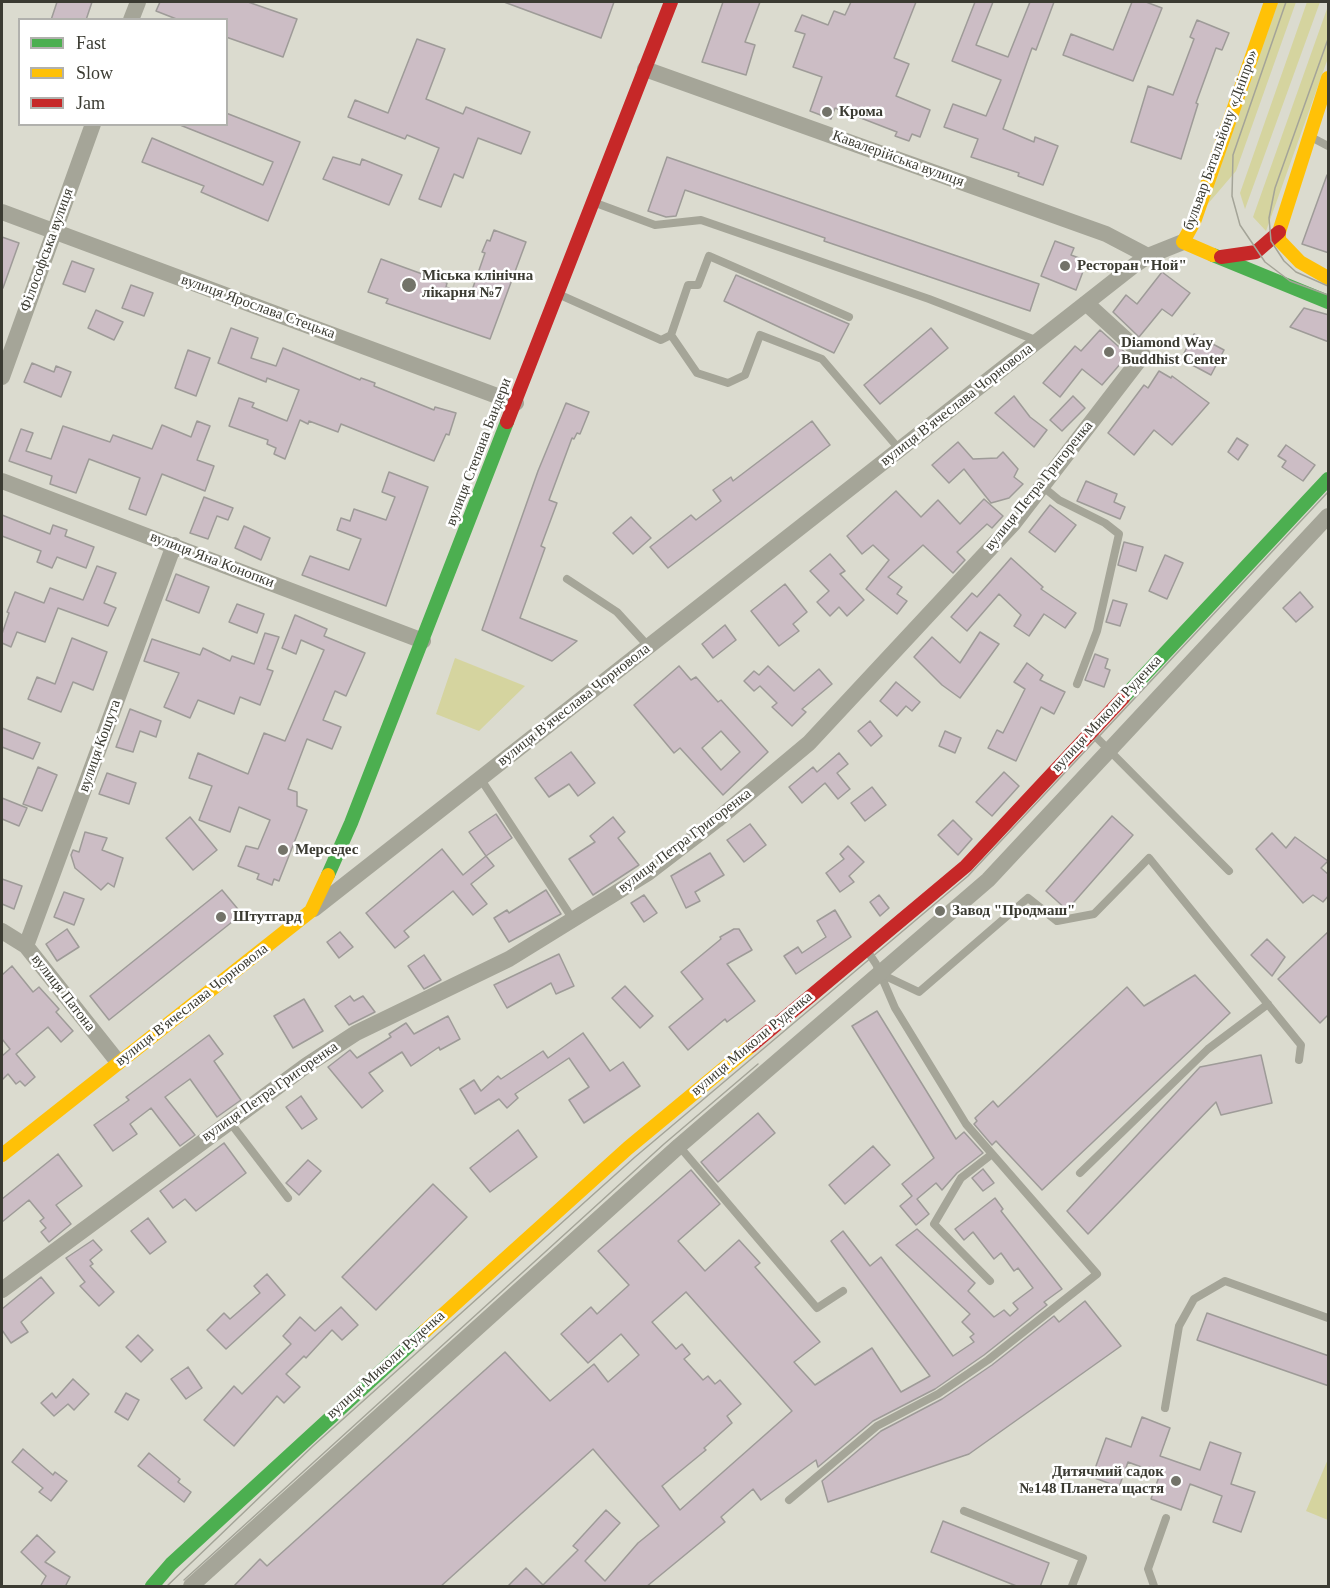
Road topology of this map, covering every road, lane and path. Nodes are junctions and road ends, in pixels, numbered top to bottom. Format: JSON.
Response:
{"nodes":[{"id":1,"x":138,"y":2,"type":"edge"},
{"id":2,"x":671,"y":2,"type":"edge"},
{"id":3,"x":1271,"y":2,"type":"edge"},
{"id":4,"x":132,"y":18,"type":"edge"},
{"id":5,"x":645,"y":69,"type":"junction"},
{"id":6,"x":1329,"y":78,"type":"edge"},
{"id":7,"x":92,"y":126,"type":"edge"},
{"id":8,"x":1308,"y":136,"type":"junction"},
{"id":9,"x":1329,"y":146,"type":"edge"},
{"id":10,"x":593,"y":202,"type":"junction"},
{"id":11,"x":2,"y":212,"type":"edge"},
{"id":12,"x":54,"y":231,"type":"junction"},
{"id":13,"x":1279,"y":236,"type":"junction"},
{"id":14,"x":1183,"y":242,"type":"junction"},
{"id":15,"x":1148,"y":256,"type":"junction"},
{"id":16,"x":1217,"y":257,"type":"junction"},
{"id":17,"x":1329,"y":278,"type":"edge"},
{"id":18,"x":557,"y":294,"type":"junction"},
{"id":19,"x":1329,"y":302,"type":"edge"},
{"id":20,"x":1086,"y":303,"type":"junction"},
{"id":21,"x":849,"y":317,"type":"dead end"},
{"id":22,"x":671,"y":335,"type":"junction"},
{"id":23,"x":1038,"y":341,"type":"junction"},
{"id":24,"x":2,"y":376,"type":"edge"},
{"id":25,"x":516,"y":403,"type":"junction"},
{"id":26,"x":900,"y":450,"type":"junction"},
{"id":27,"x":1329,"y":479,"type":"edge"},
{"id":28,"x":2,"y":481,"type":"edge"},
{"id":29,"x":1042,"y":486,"type":"junction"},
{"id":30,"x":1329,"y":516,"type":"edge"},
{"id":31,"x":174,"y":545,"type":"junction"},
{"id":32,"x":567,"y":579,"type":"dead end"},
{"id":33,"x":423,"y":641,"type":"junction"},
{"id":34,"x":649,"y":647,"type":"junction"},
{"id":35,"x":1077,"y":684,"type":"dead end"},
{"id":36,"x":1091,"y":731,"type":"junction"},
{"id":37,"x":1109,"y":750,"type":"junction"},
{"id":38,"x":480,"y":778,"type":"junction"},
{"id":39,"x":1229,"y":871,"type":"dead end"},
{"id":40,"x":310,"y":911,"type":"junction"},
{"id":41,"x":574,"y":921,"type":"junction"},
{"id":42,"x":2,"y":931,"type":"edge"},
{"id":43,"x":26,"y":946,"type":"junction"},
{"id":44,"x":866,"y":949,"type":"junction"},
{"id":45,"x":881,"y":974,"type":"junction"},
{"id":46,"x":1268,"y":1004,"type":"junction"},
{"id":47,"x":1299,"y":1060,"type":"dead end"},
{"id":48,"x":118,"y":1062,"type":"junction"},
{"id":49,"x":229,"y":1121,"type":"junction"},
{"id":50,"x":679,"y":1146,"type":"junction"},
{"id":51,"x":992,"y":1154,"type":"junction"},
{"id":52,"x":2,"y":1155,"type":"edge"},
{"id":53,"x":1080,"y":1173,"type":"dead end"},
{"id":54,"x":288,"y":1198,"type":"dead end"},
{"id":55,"x":990,"y":1281,"type":"dead end"},
{"id":56,"x":2,"y":1290,"type":"edge"},
{"id":57,"x":843,"y":1291,"type":"dead end"},
{"id":58,"x":1329,"y":1318,"type":"edge"},
{"id":59,"x":1165,"y":1408,"type":"dead end"},
{"id":60,"x":789,"y":1500,"type":"dead end"},
{"id":61,"x":964,"y":1511,"type":"dead end"},
{"id":62,"x":1166,"y":1518,"type":"dead end"},
{"id":63,"x":152,"y":1587,"type":"edge"},
{"id":64,"x":192,"y":1587,"type":"edge"},
{"id":65,"x":1072,"y":1587,"type":"edge"},
{"id":66,"x":1154,"y":1587,"type":"edge"}],
"edges":[{"from":1,"to":4,"type":"street"},
{"from":2,"to":5,"type":"street","name":"вулиця Степана Бандери"},
{"from":3,"to":14,"type":"street","name":"бульвар Батальйону «Дніпро»"},
{"from":5,"to":10,"type":"street","name":"вулиця Степана Бандери"},
{"from":5,"to":15,"type":"street","name":"Кавалерійська вулиця"},
{"from":6,"to":8,"type":"street"},
{"from":7,"to":12,"type":"street","name":"Філософська вулиця"},
{"from":8,"to":9,"type":"lane"},
{"from":8,"to":13,"type":"street"},
{"from":10,"to":18,"type":"street","name":"вулиця Степана Бандери"},
{"from":10,"to":23,"type":"lane"},
{"from":11,"to":12,"type":"street","name":"вулиця Ярослава Стецька"},
{"from":12,"to":24,"type":"street","name":"Філософська вулиця"},
{"from":12,"to":25,"type":"street","name":"вулиця Ярослава Стецька"},
{"from":13,"to":16,"type":"street"},
{"from":13,"to":17,"type":"street"},
{"from":14,"to":15,"type":"street","name":"бульвар Батальйону «Дніпро»"},
{"from":14,"to":16,"type":"street"},
{"from":15,"to":20,"type":"street","name":"вулиця В'ячеслава Чорновола"},
{"from":16,"to":19,"type":"street"},
{"from":18,"to":22,"type":"lane"},
{"from":18,"to":25,"type":"street","name":"вулиця Степана Бандери"},
{"from":20,"to":23,"type":"street","name":"вулиця В'ячеслава Чорновола"},
{"from":20,"to":29,"type":"street","name":"вулиця Петра Григоренка"},
{"from":21,"to":22,"type":"lane"},
{"from":22,"to":26,"type":"lane"},
{"from":23,"to":26,"type":"street","name":"вулиця В'ячеслава Чорновола"},
{"from":25,"to":33,"type":"street","name":"вулиця Степана Бандери"},
{"from":26,"to":34,"type":"street","name":"вулиця В'ячеслава Чорновола"},
{"from":27,"to":36,"type":"street","name":"вулиця Миколи Руденка"},
{"from":28,"to":31,"type":"street","name":"вулиця Яна Конопки"},
{"from":29,"to":35,"type":"lane"},
{"from":29,"to":41,"type":"street","name":"вулиця Петра Григоренка"},
{"from":30,"to":37,"type":"street","name":"вулиця Миколи Руденка"},
{"from":31,"to":33,"type":"street","name":"вулиця Яна Конопки"},
{"from":31,"to":43,"type":"street","name":"вулиця Кошута"},
{"from":32,"to":34,"type":"lane"},
{"from":33,"to":40,"type":"street","name":"вулиця Степана Бандери"},
{"from":34,"to":38,"type":"street","name":"вулиця В'ячеслава Чорновола"},
{"from":36,"to":37,"type":"lane"},
{"from":36,"to":44,"type":"street","name":"вулиця Миколи Руденка"},
{"from":37,"to":39,"type":"lane"},
{"from":37,"to":45,"type":"street","name":"вулиця Миколи Руденка"},
{"from":38,"to":40,"type":"street","name":"вулиця В'ячеслава Чорновола"},
{"from":38,"to":41,"type":"lane"},
{"from":40,"to":48,"type":"street","name":"вулиця В'ячеслава Чорновола"},
{"from":41,"to":49,"type":"street","name":"вулиця Петра Григоренка"},
{"from":42,"to":43,"type":"street","name":"вулиця Патона"},
{"from":43,"to":48,"type":"street","name":"вулиця Патона"},
{"from":44,"to":45,"type":"lane"},
{"from":44,"to":63,"type":"street","name":"вулиця Миколи Руденка"},
{"from":45,"to":46,"type":"lane"},
{"from":45,"to":50,"type":"street","name":"вулиця Миколи Руденка"},
{"from":45,"to":51,"type":"lane"},
{"from":46,"to":47,"type":"lane"},
{"from":46,"to":53,"type":"lane"},
{"from":48,"to":52,"type":"street","name":"вулиця В'ячеслава Чорновола"},
{"from":49,"to":54,"type":"lane"},
{"from":49,"to":56,"type":"street","name":"вулиця Петра Григоренка"},
{"from":50,"to":57,"type":"lane"},
{"from":50,"to":64,"type":"street","name":"вулиця Миколи Руденка"},
{"from":51,"to":55,"type":"lane"},
{"from":51,"to":60,"type":"lane"},
{"from":58,"to":59,"type":"lane"},
{"from":61,"to":65,"type":"lane"},
{"from":62,"to":66,"type":"lane"}]}
